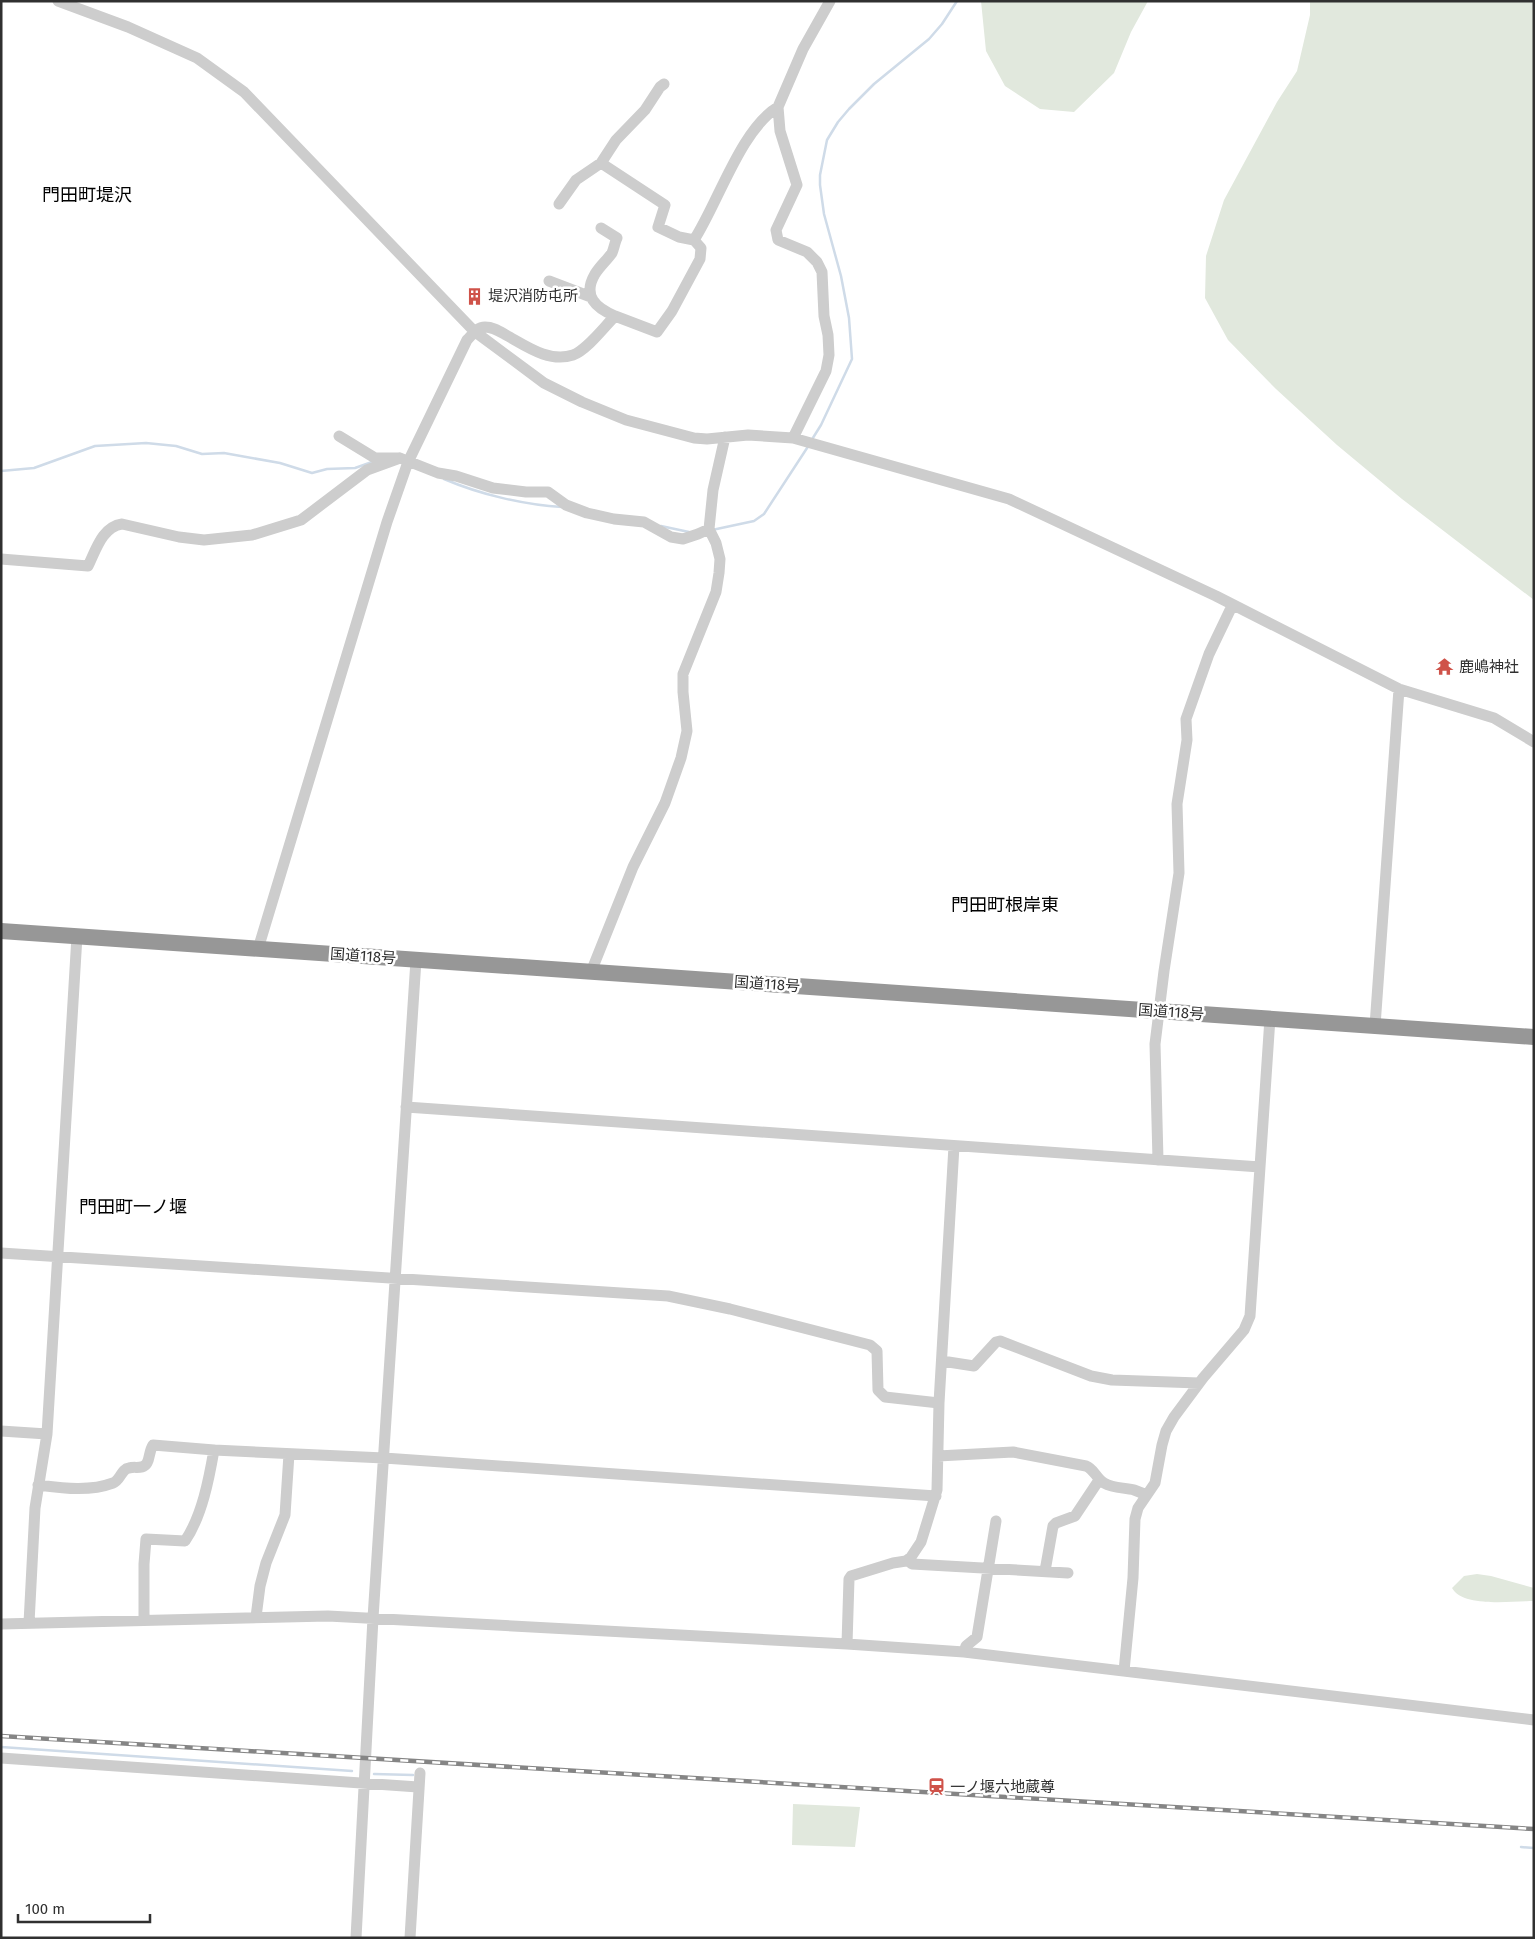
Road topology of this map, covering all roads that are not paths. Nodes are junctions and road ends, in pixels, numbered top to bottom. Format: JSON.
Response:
{"nodes":[{"id":1,"x":58,"y":1,"type":"edge"},
{"id":2,"x":830,"y":1,"type":"edge"},
{"id":3,"x":84,"y":5,"type":"edge"},
{"id":4,"x":664,"y":84,"type":"dead end"},
{"id":5,"x":778,"y":106,"type":"junction"},
{"id":6,"x":601,"y":163,"type":"junction"},
{"id":7,"x":559,"y":204,"type":"dead end"},
{"id":8,"x":601,"y":228,"type":"dead end"},
{"id":9,"x":694,"y":240,"type":"junction"},
{"id":10,"x":549,"y":281,"type":"dead end"},
{"id":11,"x":591,"y":297,"type":"junction"},
{"id":12,"x":615,"y":316,"type":"junction"},
{"id":13,"x":474,"y":331,"type":"junction"},
{"id":14,"x":339,"y":436,"type":"dead end"},
{"id":15,"x":725,"y":437,"type":"junction"},
{"id":16,"x":793,"y":438,"type":"junction"},
{"id":17,"x":404,"y":460,"type":"junction"},
{"id":18,"x":709,"y":529,"type":"junction"},
{"id":19,"x":1,"y":558,"type":"edge"},
{"id":20,"x":1232,"y":606,"type":"junction"},
{"id":21,"x":1399,"y":689,"type":"junction"},
{"id":22,"x":1534,"y":742,"type":"edge"},
{"id":23,"x":1,"y":931,"type":"edge"},
{"id":24,"x":77,"y":936,"type":"junction"},
{"id":25,"x":258,"y":949,"type":"junction"},
{"id":26,"x":416,"y":960,"type":"junction"},
{"id":27,"x":591,"y":972,"type":"junction"},
{"id":28,"x":1158,"y":1012,"type":"junction"},
{"id":29,"x":1270,"y":1018,"type":"junction"},
{"id":30,"x":1375,"y":1026,"type":"junction"},
{"id":31,"x":1534,"y":1037,"type":"edge"},
{"id":32,"x":406,"y":1107,"type":"junction"},
{"id":33,"x":954,"y":1146,"type":"junction"},
{"id":34,"x":1158,"y":1160,"type":"junction"},
{"id":35,"x":1260,"y":1167,"type":"junction"},
{"id":36,"x":1,"y":1253,"type":"edge"},
{"id":37,"x":57,"y":1257,"type":"junction"},
{"id":38,"x":395,"y":1278,"type":"junction"},
{"id":39,"x":942,"y":1361,"type":"junction"},
{"id":40,"x":1199,"y":1383,"type":"junction"},
{"id":41,"x":939,"y":1403,"type":"junction"},
{"id":42,"x":1,"y":1431,"type":"edge"},
{"id":43,"x":47,"y":1434,"type":"junction"},
{"id":44,"x":214,"y":1450,"type":"junction"},
{"id":45,"x":289,"y":1454,"type":"junction"},
{"id":46,"x":938,"y":1456,"type":"junction"},
{"id":47,"x":384,"y":1458,"type":"junction"},
{"id":48,"x":1099,"y":1480,"type":"junction"},
{"id":49,"x":38,"y":1485,"type":"junction"},
{"id":50,"x":936,"y":1496,"type":"junction"},
{"id":51,"x":1146,"y":1496,"type":"junction"},
{"id":52,"x":996,"y":1520,"type":"dead end"},
{"id":53,"x":907,"y":1560,"type":"junction"},
{"id":54,"x":988,"y":1568,"type":"junction"},
{"id":55,"x":1045,"y":1571,"type":"junction"},
{"id":56,"x":1068,"y":1573,"type":"dead end"},
{"id":57,"x":256,"y":1617,"type":"junction"},
{"id":58,"x":373,"y":1618,"type":"junction"},
{"id":59,"x":144,"y":1619,"type":"junction"},
{"id":60,"x":29,"y":1622,"type":"junction"},
{"id":61,"x":1,"y":1624,"type":"edge"},
{"id":62,"x":847,"y":1644,"type":"junction"},
{"id":63,"x":964,"y":1652,"type":"junction"},
{"id":64,"x":1124,"y":1670,"type":"junction"},
{"id":65,"x":1534,"y":1720,"type":"edge"},
{"id":66,"x":1,"y":1758,"type":"edge"},
{"id":67,"x":420,"y":1773,"type":"dead end"},
{"id":68,"x":364,"y":1784,"type":"junction"},
{"id":69,"x":418,"y":1787,"type":"junction"},
{"id":70,"x":356,"y":1938,"type":"edge"},
{"id":71,"x":410,"y":1938,"type":"edge"}],
"edges":[{"from":1,"to":3,"type":"street"},
{"from":2,"to":5,"type":"street"},
{"from":3,"to":13,"type":"street"},
{"from":4,"to":6,"type":"street"},
{"from":5,"to":9,"type":"street"},
{"from":5,"to":16,"type":"street"},
{"from":6,"to":7,"type":"street"},
{"from":6,"to":9,"type":"street"},
{"from":8,"to":11,"type":"street"},
{"from":9,"to":12,"type":"street"},
{"from":10,"to":11,"type":"street"},
{"from":11,"to":12,"type":"street"},
{"from":12,"to":13,"type":"street"},
{"from":13,"to":15,"type":"street"},
{"from":13,"to":17,"type":"street"},
{"from":14,"to":17,"type":"street"},
{"from":15,"to":16,"type":"street"},
{"from":15,"to":18,"type":"street"},
{"from":16,"to":20,"type":"street"},
{"from":17,"to":18,"type":"street"},
{"from":17,"to":19,"type":"street"},
{"from":17,"to":25,"type":"street"},
{"from":18,"to":27,"type":"street"},
{"from":20,"to":21,"type":"street"},
{"from":20,"to":28,"type":"street"},
{"from":21,"to":22,"type":"street"},
{"from":21,"to":30,"type":"street"},
{"from":23,"to":24,"type":"highway","name":"国道118号"},
{"from":24,"to":25,"type":"highway","name":"国道118号"},
{"from":24,"to":37,"type":"street"},
{"from":25,"to":26,"type":"highway","name":"国道118号"},
{"from":26,"to":27,"type":"highway","name":"国道118号"},
{"from":26,"to":32,"type":"street"},
{"from":27,"to":28,"type":"highway","name":"国道118号"},
{"from":28,"to":29,"type":"highway","name":"国道118号"},
{"from":28,"to":34,"type":"street"},
{"from":29,"to":30,"type":"highway","name":"国道118号"},
{"from":29,"to":35,"type":"street"},
{"from":30,"to":31,"type":"highway","name":"国道118号"},
{"from":32,"to":33,"type":"street"},
{"from":32,"to":38,"type":"street"},
{"from":33,"to":34,"type":"street"},
{"from":33,"to":39,"type":"street"},
{"from":34,"to":35,"type":"street"},
{"from":35,"to":40,"type":"street"},
{"from":36,"to":37,"type":"street"},
{"from":37,"to":38,"type":"street"},
{"from":37,"to":43,"type":"street"},
{"from":38,"to":41,"type":"street"},
{"from":38,"to":47,"type":"street"},
{"from":39,"to":40,"type":"street"},
{"from":39,"to":41,"type":"street"},
{"from":40,"to":51,"type":"street"},
{"from":41,"to":46,"type":"street"},
{"from":42,"to":43,"type":"street"},
{"from":43,"to":49,"type":"street"},
{"from":44,"to":45,"type":"street"},
{"from":44,"to":49,"type":"street"},
{"from":44,"to":59,"type":"street"},
{"from":45,"to":47,"type":"street"},
{"from":45,"to":57,"type":"street"},
{"from":46,"to":48,"type":"street"},
{"from":46,"to":50,"type":"street"},
{"from":47,"to":50,"type":"street"},
{"from":47,"to":58,"type":"street"},
{"from":48,"to":51,"type":"street"},
{"from":48,"to":55,"type":"street"},
{"from":49,"to":60,"type":"street"},
{"from":50,"to":53,"type":"street"},
{"from":51,"to":64,"type":"street"},
{"from":52,"to":54,"type":"street"},
{"from":53,"to":54,"type":"street"},
{"from":53,"to":62,"type":"street"},
{"from":54,"to":55,"type":"street"},
{"from":54,"to":63,"type":"street"},
{"from":55,"to":56,"type":"street"},
{"from":57,"to":58,"type":"street"},
{"from":57,"to":59,"type":"street"},
{"from":58,"to":62,"type":"street"},
{"from":58,"to":68,"type":"street"},
{"from":59,"to":60,"type":"street"},
{"from":60,"to":61,"type":"street"},
{"from":62,"to":63,"type":"street"},
{"from":63,"to":64,"type":"street"},
{"from":64,"to":65,"type":"street"},
{"from":66,"to":68,"type":"street"},
{"from":67,"to":69,"type":"street"},
{"from":68,"to":69,"type":"street"},
{"from":68,"to":70,"type":"street"},
{"from":69,"to":71,"type":"street"}]}
